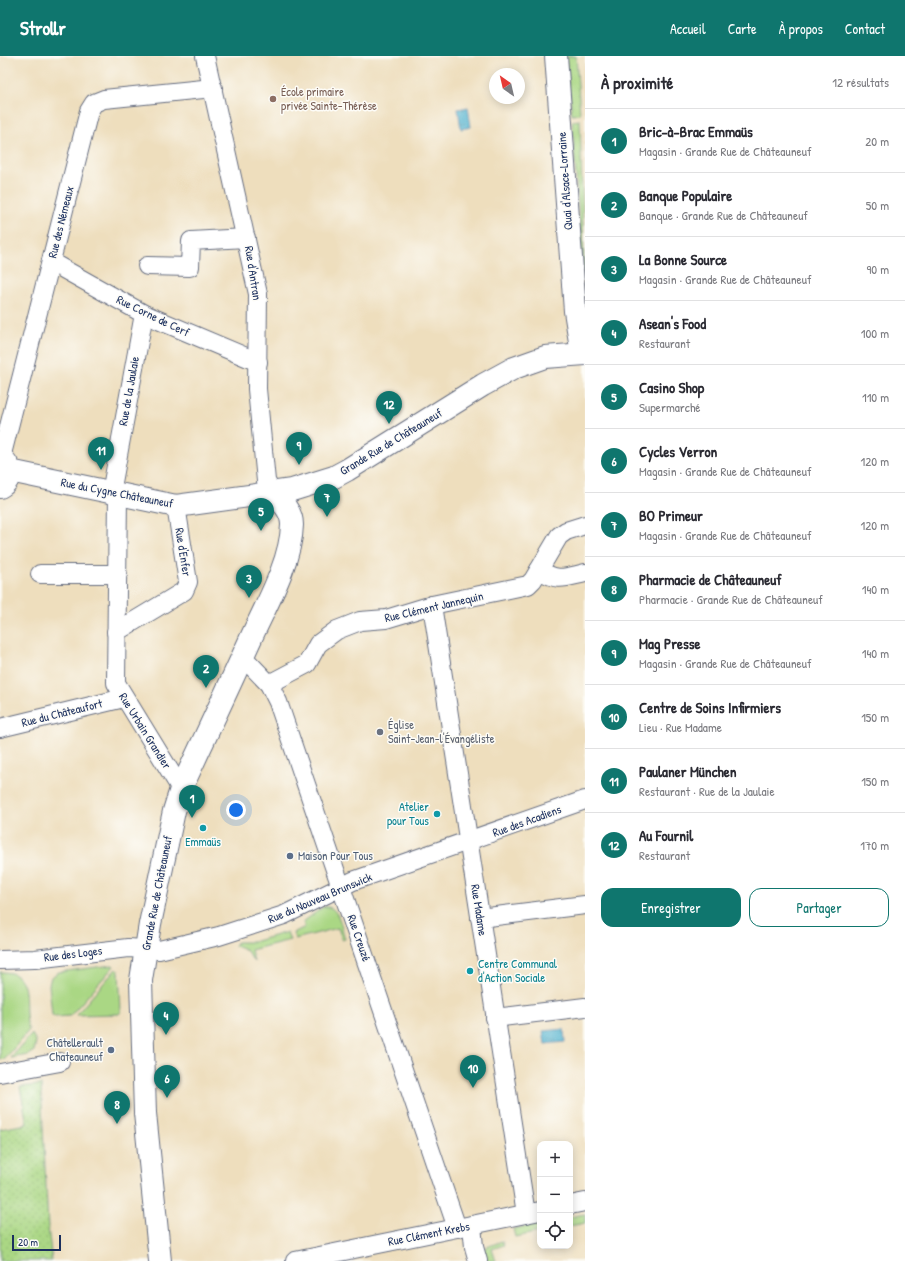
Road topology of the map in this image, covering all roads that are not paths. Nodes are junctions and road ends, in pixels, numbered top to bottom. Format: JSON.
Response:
{"nodes":[{"id":1,"x":205,"y":56,"type":"edge"},
{"id":2,"x":556,"y":56,"type":"edge"},
{"id":3,"x":213,"y":88,"type":"junction"},
{"id":4,"x":246,"y":238,"type":"junction"},
{"id":5,"x":51,"y":262,"type":"junction"},
{"id":6,"x":147,"y":266,"type":"dead end"},
{"id":7,"x":144,"y":314,"type":"junction"},
{"id":8,"x":584,"y":356,"type":"edge"},
{"id":9,"x":258,"y":362,"type":"junction"},
{"id":10,"x":3,"y":468,"type":"edge"},
{"id":11,"x":272,"y":493,"type":"junction"},
{"id":12,"x":115,"y":494,"type":"junction"},
{"id":13,"x":176,"y":506,"type":"junction"},
{"id":14,"x":585,"y":525,"type":"edge"},
{"id":15,"x":539,"y":570,"type":"junction"},
{"id":16,"x":585,"y":573,"type":"edge"},
{"id":17,"x":40,"y":574,"type":"dead end"},
{"id":18,"x":118,"y":574,"type":"junction"},
{"id":19,"x":432,"y":606,"type":"junction"},
{"id":20,"x":116,"y":632,"type":"junction"},
{"id":21,"x":243,"y":657,"type":"junction"},
{"id":22,"x":269,"y":684,"type":"junction"},
{"id":23,"x":124,"y":698,"type":"junction"},
{"id":24,"x":0,"y":728,"type":"edge"},
{"id":25,"x":181,"y":790,"type":"junction"},
{"id":26,"x":585,"y":800,"type":"edge"},
{"id":27,"x":468,"y":841,"type":"junction"},
{"id":28,"x":341,"y":886,"type":"junction"},
{"id":29,"x":585,"y":905,"type":"edge"},
{"id":30,"x":480,"y":918,"type":"junction"},
{"id":31,"x":145,"y":950,"type":"junction"},
{"id":32,"x":0,"y":960,"type":"edge"},
{"id":33,"x":585,"y":1007,"type":"edge"},
{"id":34,"x":496,"y":1018,"type":"junction"},
{"id":35,"x":60,"y":1062,"type":"dead end"},
{"id":36,"x":0,"y":1073,"type":"edge"},
{"id":37,"x":585,"y":1202,"type":"edge"},
{"id":38,"x":573,"y":1204,"type":"edge"},
{"id":39,"x":533,"y":1213,"type":"edge"},
{"id":40,"x":465,"y":1227,"type":"junction"},
{"id":41,"x":160,"y":1261,"type":"edge"},
{"id":42,"x":295,"y":1261,"type":"edge"},
{"id":43,"x":478,"y":1261,"type":"edge"}],
"edges":[{"from":1,"to":3,"type":"street","name":"Rue d'Antran"},
{"from":2,"to":8,"type":"main road","name":"Quai d'Alsace-Lorraine"},
{"from":3,"to":4,"type":"street","name":"Rue d'Antran"},
{"from":3,"to":5,"type":"street","name":"Rue des Némeaux"},
{"from":4,"to":6,"type":"street"},
{"from":4,"to":9,"type":"street","name":"Rue d'Antran"},
{"from":5,"to":7,"type":"street","name":"Rue Corne de Cerf"},
{"from":5,"to":10,"type":"street","name":"Rue des Némeaux"},
{"from":7,"to":9,"type":"street","name":"Rue Corne de Cerf"},
{"from":7,"to":12,"type":"street","name":"Rue de la Jaulaie"},
{"from":8,"to":11,"type":"main road","name":"Grande Rue de Châteauneuf"},
{"from":9,"to":11,"type":"street","name":"Rue d'Antran"},
{"from":10,"to":12,"type":"main road","name":"Rue du Cygne Châteauneuf"},
{"from":11,"to":13,"type":"main road","name":"Rue du Cygne Châteauneuf"},
{"from":11,"to":21,"type":"main road","name":"Grande Rue de Châteauneuf"},
{"from":12,"to":13,"type":"main road","name":"Rue du Cygne Châteauneuf"},
{"from":12,"to":18,"type":"street","name":"Rue Urbain Grandier"},
{"from":13,"to":20,"type":"street","name":"Rue d'Enfer"},
{"from":14,"to":15,"type":"street","name":"Rue Clément Jannequin"},
{"from":15,"to":16,"type":"street"},
{"from":15,"to":19,"type":"street","name":"Rue Clément Jannequin"},
{"from":17,"to":18,"type":"street"},
{"from":18,"to":20,"type":"street","name":"Rue Urbain Grandier"},
{"from":19,"to":22,"type":"street","name":"Rue Clément Jannequin"},
{"from":19,"to":27,"type":"street","name":"Rue Madame"},
{"from":20,"to":23,"type":"street","name":"Rue Urbain Grandier"},
{"from":21,"to":22,"type":"street","name":"Rue Creuzé"},
{"from":21,"to":25,"type":"main road","name":"Grande Rue de Châteauneuf"},
{"from":22,"to":28,"type":"street","name":"Rue Creuzé"},
{"from":23,"to":24,"type":"street","name":"Rue du Châteaufort"},
{"from":23,"to":25,"type":"street","name":"Rue Urbain Grandier"},
{"from":25,"to":31,"type":"main road","name":"Grande Rue de Châteauneuf"},
{"from":26,"to":27,"type":"street","name":"Rue des Acadiens"},
{"from":27,"to":28,"type":"street","name":"Rue du Nouveau Brunswick"},
{"from":27,"to":30,"type":"street","name":"Rue Madame"},
{"from":28,"to":31,"type":"street","name":"Rue du Nouveau Brunswick"},
{"from":28,"to":40,"type":"street","name":"Rue Creuzé"},
{"from":29,"to":30,"type":"street"},
{"from":30,"to":34,"type":"street","name":"Rue Madame"},
{"from":31,"to":32,"type":"street","name":"Rue des Loges"},
{"from":31,"to":41,"type":"main road","name":"Grande Rue de Châteauneuf"},
{"from":33,"to":34,"type":"street"},
{"from":34,"to":39,"type":"street","name":"Rue Madame"},
{"from":35,"to":36,"type":"street"},
{"from":37,"to":38,"type":"street"},
{"from":39,"to":40,"type":"street","name":"Rue Clément Krebs"},
{"from":40,"to":42,"type":"street","name":"Rue Clément Krebs"},
{"from":40,"to":43,"type":"street","name":"Rue Creuzé"}]}
